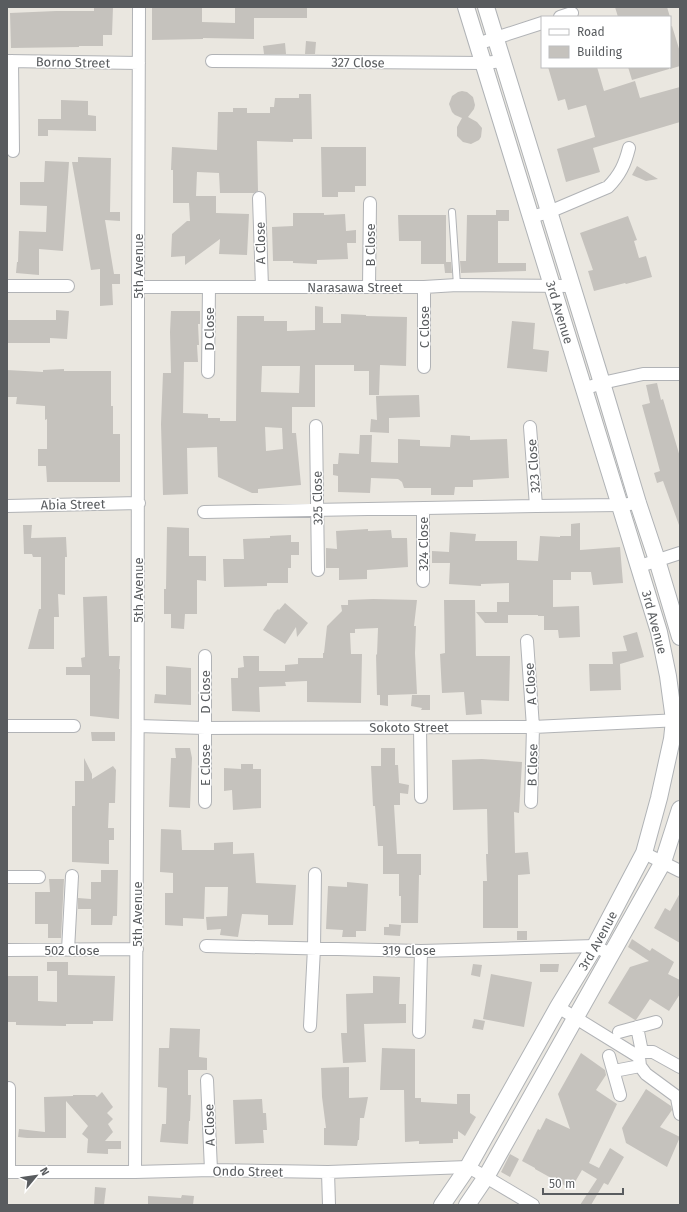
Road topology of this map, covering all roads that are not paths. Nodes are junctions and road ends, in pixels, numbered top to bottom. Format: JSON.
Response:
{"nodes":[{"id":1,"x":139,"y":7,"type":"edge"},
{"id":2,"x":466,"y":7,"type":"edge"},
{"id":3,"x":486,"y":7,"type":"edge"},
{"id":4,"x":572,"y":13,"type":"dead end"},
{"id":5,"x":563,"y":16,"type":"edge"},
{"id":6,"x":541,"y":23,"type":"edge"},
{"id":7,"x":496,"y":38,"type":"junction"},
{"id":8,"x":477,"y":44,"type":"junction"},
{"id":9,"x":9,"y":61,"type":"edge"},
{"id":10,"x":212,"y":61,"type":"dead end"},
{"id":11,"x":503,"y":61,"type":"junction"},
{"id":12,"x":139,"y":63,"type":"junction"},
{"id":13,"x":484,"y":63,"type":"junction"},
{"id":14,"x":629,"y":148,"type":"dead end"},
{"id":15,"x":14,"y":151,"type":"dead end"},
{"id":16,"x":259,"y":198,"type":"dead end"},
{"id":17,"x":370,"y":204,"type":"dead end"},
{"id":18,"x":452,"y":212,"type":"dead end"},
{"id":19,"x":549,"y":212,"type":"junction"},
{"id":20,"x":531,"y":217,"type":"junction"},
{"id":21,"x":457,"y":285,"type":"junction"},
{"id":22,"x":7,"y":286,"type":"edge"},
{"id":23,"x":68,"y":286,"type":"dead end"},
{"id":24,"x":552,"y":286,"type":"junction"},
{"id":25,"x":572,"y":286,"type":"junction"},
{"id":26,"x":138,"y":287,"type":"junction"},
{"id":27,"x":209,"y":287,"type":"junction"},
{"id":28,"x":262,"y":287,"type":"junction"},
{"id":29,"x":369,"y":287,"type":"junction"},
{"id":30,"x":424,"y":287,"type":"junction"},
{"id":31,"x":424,"y":367,"type":"dead end"},
{"id":32,"x":208,"y":372,"type":"dead end"},
{"id":33,"x":680,"y":374,"type":"edge"},
{"id":34,"x":602,"y":383,"type":"junction"},
{"id":35,"x":584,"y":388,"type":"junction"},
{"id":36,"x":316,"y":426,"type":"dead end"},
{"id":37,"x":530,"y":427,"type":"dead end"},
{"id":38,"x":139,"y":503,"type":"junction"},
{"id":39,"x":638,"y":503,"type":"junction"},
{"id":40,"x":620,"y":505,"type":"junction"},
{"id":41,"x":7,"y":506,"type":"edge"},
{"id":42,"x":536,"y":506,"type":"junction"},
{"id":43,"x":423,"y":508,"type":"junction"},
{"id":44,"x":317,"y":510,"type":"junction"},
{"id":45,"x":204,"y":512,"type":"dead end"},
{"id":46,"x":680,"y":553,"type":"edge"},
{"id":47,"x":657,"y":560,"type":"junction"},
{"id":48,"x":640,"y":566,"type":"junction"},
{"id":49,"x":318,"y":570,"type":"dead end"},
{"id":50,"x":423,"y":581,"type":"dead end"},
{"id":51,"x":680,"y":637,"type":"edge"},
{"id":52,"x":527,"y":641,"type":"dead end"},
{"id":53,"x":205,"y":656,"type":"dead end"},
{"id":54,"x":677,"y":720,"type":"edge"},
{"id":55,"x":7,"y":726,"type":"edge"},
{"id":56,"x":74,"y":726,"type":"dead end"},
{"id":57,"x":138,"y":726,"type":"junction"},
{"id":58,"x":420,"y":727,"type":"junction"},
{"id":59,"x":533,"y":727,"type":"junction"},
{"id":60,"x":205,"y":728,"type":"junction"},
{"id":61,"x":421,"y":798,"type":"dead end"},
{"id":62,"x":205,"y":802,"type":"dead end"},
{"id":63,"x":532,"y":802,"type":"dead end"},
{"id":64,"x":680,"y":809,"type":"edge"},
{"id":65,"x":644,"y":853,"type":"junction"},
{"id":66,"x":663,"y":862,"type":"junction"},
{"id":67,"x":680,"y":870,"type":"edge"},
{"id":68,"x":315,"y":874,"type":"dead end"},
{"id":69,"x":72,"y":876,"type":"dead end"},
{"id":70,"x":7,"y":877,"type":"edge"},
{"id":71,"x":39,"y":877,"type":"dead end"},
{"id":72,"x":206,"y":946,"type":"dead end"},
{"id":73,"x":595,"y":946,"type":"junction"},
{"id":74,"x":314,"y":948,"type":"junction"},
{"id":75,"x":137,"y":949,"type":"junction"},
{"id":76,"x":7,"y":950,"type":"edge"},
{"id":77,"x":68,"y":950,"type":"junction"},
{"id":78,"x":421,"y":951,"type":"junction"},
{"id":79,"x":610,"y":954,"type":"junction"},
{"id":80,"x":558,"y":1007,"type":"junction"},
{"id":81,"x":575,"y":1018,"type":"junction"},
{"id":82,"x":656,"y":1022,"type":"dead end"},
{"id":83,"x":310,"y":1026,"type":"dead end"},
{"id":84,"x":637,"y":1027,"type":"junction"},
{"id":85,"x":419,"y":1032,"type":"dead end"},
{"id":86,"x":619,"y":1032,"type":"dead end"},
{"id":87,"x":609,"y":1056,"type":"dead end"},
{"id":88,"x":640,"y":1058,"type":"junction"},
{"id":89,"x":680,"y":1067,"type":"edge"},
{"id":90,"x":614,"y":1071,"type":"junction"},
{"id":91,"x":207,"y":1080,"type":"dead end"},
{"id":92,"x":9,"y":1088,"type":"dead end"},
{"id":93,"x":620,"y":1095,"type":"dead end"},
{"id":94,"x":678,"y":1098,"type":"edge"},
{"id":95,"x":680,"y":1114,"type":"edge"},
{"id":96,"x":468,"y":1167,"type":"junction"},
{"id":97,"x":211,"y":1170,"type":"junction"},
{"id":98,"x":8,"y":1172,"type":"edge"},
{"id":99,"x":135,"y":1172,"type":"junction"},
{"id":100,"x":328,"y":1172,"type":"junction"},
{"id":101,"x":486,"y":1177,"type":"junction"},
{"id":102,"x":329,"y":1205,"type":"edge"},
{"id":103,"x":442,"y":1205,"type":"edge"},
{"id":104,"x":467,"y":1205,"type":"edge"},
{"id":105,"x":533,"y":1205,"type":"edge"}],
"edges":[{"from":1,"to":12,"type":"street","name":"5th Avenue"},
{"from":2,"to":8,"type":"street","name":"3rd Avenue"},
{"from":3,"to":7,"type":"street","name":"3rd Avenue"},
{"from":4,"to":5,"type":"street"},
{"from":6,"to":7,"type":"street"},
{"from":7,"to":8,"type":"street"},
{"from":7,"to":11,"type":"street","name":"3rd Avenue"},
{"from":8,"to":13,"type":"street","name":"3rd Avenue"},
{"from":9,"to":12,"type":"street","name":"Borno Street"},
{"from":9,"to":15,"type":"street"},
{"from":10,"to":13,"type":"street","name":"327 Close"},
{"from":11,"to":13,"type":"street","name":"327 Close"},
{"from":11,"to":19,"type":"street","name":"3rd Avenue"},
{"from":12,"to":26,"type":"street","name":"5th Avenue"},
{"from":13,"to":20,"type":"street","name":"3rd Avenue"},
{"from":14,"to":19,"type":"street"},
{"from":16,"to":28,"type":"street","name":"A Close"},
{"from":17,"to":29,"type":"street","name":"B Close"},
{"from":18,"to":21,"type":"lane"},
{"from":19,"to":20,"type":"street"},
{"from":19,"to":25,"type":"street","name":"3rd Avenue"},
{"from":20,"to":24,"type":"street","name":"3rd Avenue"},
{"from":21,"to":24,"type":"street","name":"Narasawa Street"},
{"from":21,"to":30,"type":"street","name":"Narasawa Street"},
{"from":22,"to":23,"type":"street"},
{"from":24,"to":25,"type":"street","name":"Narasawa Street"},
{"from":24,"to":35,"type":"street","name":"3rd Avenue"},
{"from":25,"to":34,"type":"street","name":"3rd Avenue"},
{"from":26,"to":27,"type":"street","name":"Narasawa Street"},
{"from":26,"to":38,"type":"street","name":"5th Avenue"},
{"from":27,"to":28,"type":"street","name":"Narasawa Street"},
{"from":27,"to":32,"type":"street","name":"D Close"},
{"from":28,"to":29,"type":"street","name":"Narasawa Street"},
{"from":29,"to":30,"type":"street","name":"Narasawa Street"},
{"from":30,"to":31,"type":"street","name":"C Close"},
{"from":33,"to":34,"type":"street"},
{"from":34,"to":35,"type":"street"},
{"from":34,"to":39,"type":"street","name":"3rd Avenue"},
{"from":35,"to":40,"type":"street","name":"3rd Avenue"},
{"from":36,"to":44,"type":"street","name":"325 Close"},
{"from":37,"to":42,"type":"street","name":"323 Close"},
{"from":38,"to":41,"type":"street","name":"Abia Street"},
{"from":38,"to":57,"type":"street","name":"5th Avenue"},
{"from":39,"to":40,"type":"street"},
{"from":39,"to":47,"type":"street","name":"3rd Avenue"},
{"from":40,"to":42,"type":"street"},
{"from":40,"to":48,"type":"street","name":"3rd Avenue"},
{"from":42,"to":43,"type":"street"},
{"from":43,"to":44,"type":"street"},
{"from":43,"to":50,"type":"street","name":"324 Close"},
{"from":44,"to":45,"type":"street"},
{"from":44,"to":49,"type":"street","name":"325 Close"},
{"from":46,"to":47,"type":"street"},
{"from":47,"to":48,"type":"street"},
{"from":47,"to":51,"type":"street","name":"3rd Avenue"},
{"from":48,"to":54,"type":"street","name":"3rd Avenue"},
{"from":52,"to":59,"type":"street","name":"A Close"},
{"from":53,"to":60,"type":"street","name":"D Close"},
{"from":54,"to":59,"type":"street","name":"Sokoto Street"},
{"from":54,"to":65,"type":"street","name":"3rd Avenue"},
{"from":55,"to":56,"type":"street"},
{"from":57,"to":60,"type":"street","name":"Sokoto Street"},
{"from":57,"to":75,"type":"street","name":"5th Avenue"},
{"from":58,"to":59,"type":"street","name":"Sokoto Street"},
{"from":58,"to":60,"type":"street","name":"Sokoto Street"},
{"from":58,"to":61,"type":"street"},
{"from":59,"to":63,"type":"street","name":"B Close"},
{"from":60,"to":62,"type":"street","name":"E Close"},
{"from":64,"to":66,"type":"street","name":"3rd Avenue"},
{"from":65,"to":66,"type":"street"},
{"from":65,"to":73,"type":"street","name":"3rd Avenue"},
{"from":66,"to":67,"type":"street"},
{"from":66,"to":79,"type":"street","name":"3rd Avenue"},
{"from":68,"to":74,"type":"street"},
{"from":69,"to":77,"type":"street"},
{"from":70,"to":71,"type":"street"},
{"from":72,"to":74,"type":"street","name":"319 Close"},
{"from":73,"to":78,"type":"street","name":"319 Close"},
{"from":73,"to":79,"type":"street","name":"319 Close"},
{"from":73,"to":80,"type":"street","name":"3rd Avenue"},
{"from":74,"to":78,"type":"street","name":"319 Close"},
{"from":74,"to":83,"type":"street"},
{"from":75,"to":77,"type":"street","name":"502 Close"},
{"from":75,"to":99,"type":"street","name":"5th Avenue"},
{"from":76,"to":77,"type":"street","name":"502 Close"},
{"from":78,"to":85,"type":"street"},
{"from":79,"to":81,"type":"street","name":"3rd Avenue"},
{"from":80,"to":81,"type":"street"},
{"from":80,"to":96,"type":"street","name":"3rd Avenue"},
{"from":81,"to":88,"type":"street"},
{"from":81,"to":101,"type":"street","name":"3rd Avenue"},
{"from":82,"to":84,"type":"street"},
{"from":84,"to":86,"type":"street"},
{"from":84,"to":88,"type":"street"},
{"from":87,"to":90,"type":"street"},
{"from":88,"to":89,"type":"street"},
{"from":88,"to":90,"type":"street"},
{"from":88,"to":94,"type":"street"},
{"from":90,"to":93,"type":"street"},
{"from":91,"to":97,"type":"street","name":"A Close"},
{"from":92,"to":98,"type":"street"},
{"from":94,"to":95,"type":"street"},
{"from":96,"to":100,"type":"street","name":"Ondo Street"},
{"from":96,"to":101,"type":"street"},
{"from":96,"to":103,"type":"street","name":"3rd Avenue"},
{"from":97,"to":99,"type":"street","name":"Ondo Street"},
{"from":97,"to":100,"type":"street","name":"Ondo Street"},
{"from":98,"to":99,"type":"street","name":"Ondo Street"},
{"from":100,"to":102,"type":"street"},
{"from":101,"to":104,"type":"street","name":"3rd Avenue"},
{"from":101,"to":105,"type":"street"}]}
